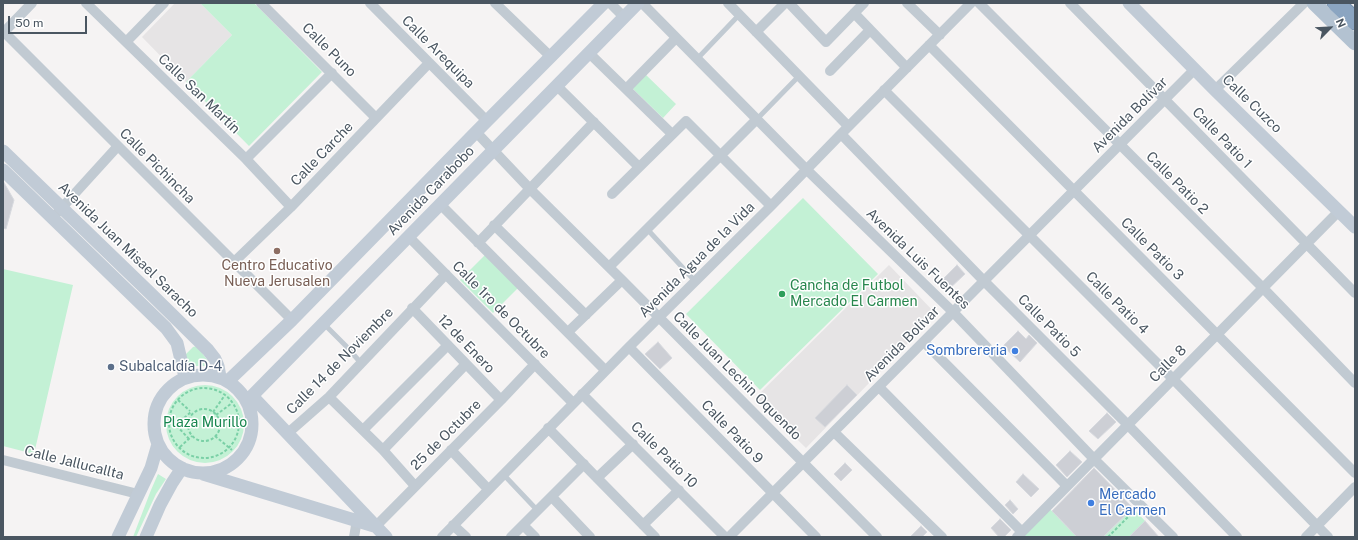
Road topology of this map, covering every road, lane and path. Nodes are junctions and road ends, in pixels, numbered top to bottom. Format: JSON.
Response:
{"nodes":[{"id":1,"x":32,"y":3,"type":"edge"},
{"id":2,"x":86,"y":3,"type":"edge"},
{"id":3,"x":164,"y":3,"type":"edge"},
{"id":4,"x":262,"y":3,"type":"edge"},
{"id":5,"x":370,"y":3,"type":"edge"},
{"id":6,"x":495,"y":3,"type":"edge"},
{"id":7,"x":604,"y":3,"type":"edge"},
{"id":8,"x":610,"y":3,"type":"edge"},
{"id":9,"x":638,"y":3,"type":"edge"},
{"id":10,"x":642,"y":3,"type":"edge"},
{"id":11,"x":728,"y":3,"type":"edge"},
{"id":12,"x":785,"y":3,"type":"edge"},
{"id":13,"x":789,"y":3,"type":"edge"},
{"id":14,"x":864,"y":3,"type":"edge"},
{"id":15,"x":907,"y":3,"type":"edge"},
{"id":16,"x":971,"y":3,"type":"edge"},
{"id":17,"x":979,"y":3,"type":"edge"},
{"id":18,"x":1070,"y":3,"type":"edge"},
{"id":19,"x":1129,"y":3,"type":"edge"},
{"id":20,"x":1304,"y":3,"type":"edge"},
{"id":21,"x":1314,"y":3,"type":"edge"},
{"id":22,"x":1336,"y":3,"type":"edge"},
{"id":23,"x":1352,"y":3,"type":"edge"},
{"id":24,"x":1355,"y":6,"type":"edge"},
{"id":25,"x":854,"y":13,"type":"junction"},
{"id":26,"x":739,"y":15,"type":"junction"},
{"id":27,"x":624,"y":17,"type":"junction"},
{"id":28,"x":1355,"y":21,"type":"edge"},
{"id":29,"x":870,"y":30,"type":"junction"},
{"id":30,"x":3,"y":31,"type":"edge"},
{"id":31,"x":756,"y":32,"type":"junction"},
{"id":32,"x":940,"y":35,"type":"junction"},
{"id":33,"x":676,"y":38,"type":"junction"},
{"id":34,"x":126,"y":42,"type":"junction"},
{"id":35,"x":1355,"y":43,"type":"edge"},
{"id":36,"x":929,"y":45,"type":"junction"},
{"id":37,"x":589,"y":53,"type":"junction"},
{"id":38,"x":551,"y":57,"type":"junction"},
{"id":39,"x":697,"y":59,"type":"junction"},
{"id":40,"x":429,"y":63,"type":"junction"},
{"id":41,"x":906,"y":68,"type":"junction"},
{"id":42,"x":1195,"y":69,"type":"junction"},
{"id":43,"x":830,"y":71,"type":"dead end"},
{"id":44,"x":332,"y":73,"type":"junction"},
{"id":45,"x":799,"y":76,"type":"junction"},
{"id":46,"x":557,"y":86,"type":"junction"},
{"id":47,"x":626,"y":89,"type":"junction"},
{"id":48,"x":884,"y":90,"type":"junction"},
{"id":49,"x":1215,"y":90,"type":"junction"},
{"id":50,"x":1165,"y":100,"type":"junction"},
{"id":51,"x":376,"y":118,"type":"junction"},
{"id":52,"x":757,"y":119,"type":"junction"},
{"id":53,"x":487,"y":121,"type":"junction"},
{"id":54,"x":594,"y":122,"type":"junction"},
{"id":55,"x":844,"y":130,"type":"junction"},
{"id":56,"x":476,"y":132,"type":"junction"},
{"id":57,"x":672,"y":134,"type":"junction"},
{"id":58,"x":1120,"y":145,"type":"junction"},
{"id":59,"x":118,"y":146,"type":"junction"},
{"id":60,"x":493,"y":150,"type":"junction"},
{"id":61,"x":3,"y":151,"type":"edge"},
{"id":62,"x":720,"y":155,"type":"junction"},
{"id":63,"x":246,"y":159,"type":"junction"},
{"id":64,"x":639,"y":167,"type":"junction"},
{"id":65,"x":3,"y":170,"type":"edge"},
{"id":66,"x":807,"y":170,"type":"junction"},
{"id":67,"x":530,"y":189,"type":"junction"},
{"id":68,"x":1074,"y":191,"type":"junction"},
{"id":69,"x":612,"y":194,"type":"dead end"},
{"id":70,"x":440,"y":204,"type":"junction"},
{"id":71,"x":291,"y":206,"type":"junction"},
{"id":72,"x":771,"y":206,"type":"junction"},
{"id":73,"x":62,"y":208,"type":"junction"},
{"id":74,"x":1339,"y":211,"type":"junction"},
{"id":75,"x":52,"y":218,"type":"junction"},
{"id":76,"x":494,"y":225,"type":"junction"},
{"id":77,"x":1355,"y":227,"type":"edge"},
{"id":78,"x":647,"y":229,"type":"junction"},
{"id":79,"x":408,"y":236,"type":"junction"},
{"id":80,"x":1029,"y":236,"type":"junction"},
{"id":81,"x":478,"y":243,"type":"junction"},
{"id":82,"x":1306,"y":244,"type":"junction"},
{"id":83,"x":234,"y":262,"type":"junction"},
{"id":84,"x":609,"y":267,"type":"junction"},
{"id":85,"x":446,"y":274,"type":"junction"},
{"id":86,"x":622,"y":280,"type":"junction"},
{"id":87,"x":984,"y":281,"type":"junction"},
{"id":88,"x":695,"y":282,"type":"junction"},
{"id":89,"x":1263,"y":288,"type":"junction"},
{"id":90,"x":1355,"y":293,"type":"edge"},
{"id":91,"x":412,"y":308,"type":"junction"},
{"id":92,"x":953,"y":312,"type":"junction"},
{"id":93,"x":586,"y":315,"type":"junction"},
{"id":94,"x":659,"y":318,"type":"junction"},
{"id":95,"x":292,"y":320,"type":"junction"},
{"id":96,"x":323,"y":324,"type":"junction"},
{"id":97,"x":568,"y":332,"type":"junction"},
{"id":98,"x":1218,"y":334,"type":"junction"},
{"id":99,"x":924,"y":342,"type":"junction"},
{"id":100,"x":448,"y":344,"type":"junction"},
{"id":101,"x":629,"y":346,"type":"junction"},
{"id":102,"x":361,"y":363,"type":"junction"},
{"id":103,"x":466,"y":364,"type":"junction"},
{"id":104,"x":535,"y":364,"type":"junction"},
{"id":105,"x":605,"y":370,"type":"junction"},
{"id":106,"x":185,"y":377,"type":"junction"},
{"id":107,"x":1174,"y":379,"type":"junction"},
{"id":108,"x":1355,"y":383,"type":"edge"},
{"id":109,"x":225,"y":384,"type":"junction"},
{"id":110,"x":879,"y":387,"type":"junction"},
{"id":111,"x":582,"y":394,"type":"junction"},
{"id":112,"x":225,"y":395,"type":"junction"},
{"id":113,"x":329,"y":397,"type":"junction"},
{"id":114,"x":244,"y":399,"type":"junction"},
{"id":115,"x":178,"y":400,"type":"junction"},
{"id":116,"x":501,"y":400,"type":"junction"},
{"id":117,"x":232,"y":403,"type":"junction"},
{"id":118,"x":573,"y":403,"type":"junction"},
{"id":119,"x":213,"y":412,"type":"junction"},
{"id":120,"x":192,"y":413,"type":"junction"},
{"id":121,"x":216,"y":415,"type":"junction"},
{"id":122,"x":1128,"y":424,"type":"junction"},
{"id":123,"x":548,"y":428,"type":"junction"},
{"id":124,"x":363,"y":430,"type":"junction"},
{"id":125,"x":834,"y":432,"type":"junction"},
{"id":126,"x":288,"y":433,"type":"junction"},
{"id":127,"x":192,"y":436,"type":"junction"},
{"id":128,"x":215,"y":436,"type":"junction"},
{"id":129,"x":189,"y":439,"type":"junction"},
{"id":130,"x":158,"y":444,"type":"junction"},
{"id":131,"x":633,"y":444,"type":"junction"},
{"id":132,"x":180,"y":447,"type":"junction"},
{"id":133,"x":229,"y":447,"type":"junction"},
{"id":134,"x":232,"y":450,"type":"dead end"},
{"id":135,"x":383,"y":450,"type":"junction"},
{"id":136,"x":451,"y":450,"type":"junction"},
{"id":137,"x":1094,"y":459,"type":"junction"},
{"id":138,"x":3,"y":460,"type":"edge"},
{"id":139,"x":803,"y":463,"type":"junction"},
{"id":140,"x":584,"y":464,"type":"junction"},
{"id":141,"x":182,"y":468,"type":"junction"},
{"id":142,"x":198,"y":473,"type":"junction"},
{"id":143,"x":1355,"y":473,"type":"edge"},
{"id":144,"x":503,"y":474,"type":"junction"},
{"id":145,"x":597,"y":478,"type":"junction"},
{"id":146,"x":415,"y":486,"type":"junction"},
{"id":147,"x":1067,"y":486,"type":"junction"},
{"id":148,"x":1355,"y":487,"type":"edge"},
{"id":149,"x":488,"y":489,"type":"junction"},
{"id":150,"x":679,"y":490,"type":"junction"},
{"id":151,"x":138,"y":494,"type":"junction"},
{"id":152,"x":773,"y":494,"type":"junction"},
{"id":153,"x":552,"y":497,"type":"junction"},
{"id":154,"x":538,"y":511,"type":"junction"},
{"id":155,"x":1131,"y":514,"type":"dead end"},
{"id":156,"x":357,"y":520,"type":"junction"},
{"id":157,"x":453,"y":525,"type":"junction"},
{"id":158,"x":523,"y":525,"type":"junction"},
{"id":159,"x":643,"y":525,"type":"junction"},
{"id":160,"x":376,"y":526,"type":"junction"},
{"id":161,"x":1317,"y":526,"type":"junction"},
{"id":162,"x":1019,"y":534,"type":"edge"},
{"id":163,"x":118,"y":537,"type":"edge"},
{"id":164,"x":146,"y":537,"type":"edge"},
{"id":165,"x":354,"y":537,"type":"edge"},
{"id":166,"x":386,"y":537,"type":"edge"},
{"id":167,"x":442,"y":537,"type":"edge"},
{"id":168,"x":466,"y":537,"type":"edge"},
{"id":169,"x":511,"y":537,"type":"edge"},
{"id":170,"x":535,"y":537,"type":"edge"},
{"id":171,"x":590,"y":537,"type":"edge"},
{"id":172,"x":655,"y":537,"type":"edge"},
{"id":173,"x":725,"y":537,"type":"edge"},
{"id":174,"x":730,"y":537,"type":"edge"},
{"id":175,"x":816,"y":537,"type":"edge"},
{"id":176,"x":877,"y":537,"type":"edge"},
{"id":177,"x":942,"y":537,"type":"edge"},
{"id":178,"x":1108,"y":537,"type":"edge"},
{"id":179,"x":1173,"y":537,"type":"edge"},
{"id":180,"x":1237,"y":537,"type":"edge"},
{"id":181,"x":1306,"y":537,"type":"edge"},
{"id":182,"x":1328,"y":537,"type":"edge"}],
"edges":[{"from":1,"to":30,"type":"street"},
{"from":2,"to":34,"type":"street","name":"Calle San Martín"},
{"from":3,"to":34,"type":"street"},
{"from":4,"to":44,"type":"street","name":"Calle Puno"},
{"from":5,"to":40,"type":"street","name":"Calle Arequipa"},
{"from":6,"to":38,"type":"street"},
{"from":7,"to":38,"type":"street","name":"Avenida Carabobo"},
{"from":8,"to":27,"type":"street"},
{"from":9,"to":27,"type":"street","name":"Avenida Carabobo"},
{"from":10,"to":33,"type":"street","name":"Avenida Luis Fuentes"},
{"from":11,"to":26,"type":"street","name":"Calle Patio 5"},
{"from":12,"to":31,"type":"street"},
{"from":13,"to":25,"type":"street"},
{"from":14,"to":25,"type":"street"},
{"from":15,"to":32,"type":"street"},
{"from":16,"to":32,"type":"street","name":"Avenida Agua de la Vida"},
{"from":17,"to":58,"type":"street","name":"Calle Patio 2"},
{"from":18,"to":50,"type":"street","name":"Calle Patio 1"},
{"from":19,"to":42,"type":"street","name":"Calle Cuzco"},
{"from":20,"to":49,"type":"street"},
{"from":21,"to":35,"type":"main road"},
{"from":22,"to":28,"type":"highway"},
{"from":23,"to":24,"type":"highway"},
{"from":25,"to":29,"type":"street"},
{"from":26,"to":31,"type":"street","name":"Calle Patio 5"},
{"from":26,"to":39,"type":"lane"},
{"from":27,"to":37,"type":"street","name":"Avenida Carabobo"},
{"from":29,"to":41,"type":"street"},
{"from":29,"to":43,"type":"street"},
{"from":30,"to":59,"type":"street","name":"Calle Pichincha"},
{"from":31,"to":45,"type":"street","name":"Calle Patio 5"},
{"from":32,"to":36,"type":"street","name":"Avenida Agua de la Vida"},
{"from":33,"to":39,"type":"street","name":"Avenida Luis Fuentes"},
{"from":33,"to":47,"type":"street"},
{"from":34,"to":63,"type":"street","name":"Calle San Martín"},
{"from":36,"to":41,"type":"street","name":"Avenida Agua de la Vida"},
{"from":36,"to":68,"type":"street","name":"Calle Patio 3"},
{"from":37,"to":46,"type":"street","name":"Avenida Carabobo"},
{"from":37,"to":47,"type":"street"},
{"from":38,"to":53,"type":"street","name":"Avenida Carabobo"},
{"from":39,"to":52,"type":"street","name":"Avenida Luis Fuentes"},
{"from":40,"to":51,"type":"street","name":"Calle Carche"},
{"from":40,"to":53,"type":"street","name":"Calle Arequipa"},
{"from":41,"to":48,"type":"street","name":"Avenida Agua de la Vida"},
{"from":42,"to":49,"type":"street","name":"Calle Cuzco"},
{"from":42,"to":50,"type":"street","name":"Avenida Bolívar"},
{"from":44,"to":51,"type":"street","name":"Calle Puno"},
{"from":44,"to":63,"type":"street"},
{"from":45,"to":52,"type":"lane"},
{"from":45,"to":55,"type":"street","name":"Calle Patio 5"},
{"from":46,"to":54,"type":"street"},
{"from":46,"to":60,"type":"street","name":"Avenida Carabobo"},
{"from":47,"to":57,"type":"street"},
{"from":48,"to":55,"type":"street","name":"Avenida Agua de la Vida"},
{"from":48,"to":80,"type":"street","name":"Calle Patio 4"},
{"from":49,"to":74,"type":"street","name":"Calle Cuzco"},
{"from":50,"to":58,"type":"street","name":"Avenida Bolívar"},
{"from":50,"to":82,"type":"street","name":"Calle Patio 1"},
{"from":51,"to":71,"type":"street","name":"Calle Carche"},
{"from":52,"to":62,"type":"street"},
{"from":52,"to":66,"type":"street","name":"Avenida Luis Fuentes"},
{"from":53,"to":56,"type":"street","name":"Avenida Carabobo"},
{"from":54,"to":64,"type":"street"},
{"from":54,"to":67,"type":"street"},
{"from":55,"to":66,"type":"street","name":"Avenida Agua de la Vida"},
{"from":55,"to":87,"type":"street","name":"Calle Patio 5"},
{"from":56,"to":60,"type":"street","name":"Calle Juan Lechin Oquendo"},
{"from":56,"to":95,"type":"street","name":"Avenida Carabobo"},
{"from":57,"to":62,"type":"street"},
{"from":57,"to":64,"type":"street"},
{"from":58,"to":68,"type":"street","name":"Avenida Bolívar"},
{"from":58,"to":89,"type":"street","name":"Calle Patio 2"},
{"from":59,"to":73,"type":"street"},
{"from":59,"to":83,"type":"street","name":"Calle Pichincha"},
{"from":60,"to":67,"type":"street","name":"Calle Juan Lechin Oquendo"},
{"from":60,"to":70,"type":"street","name":"Avenida Carabobo"},
{"from":61,"to":73,"type":"street","name":"Avenida Juan Misael Saracho"},
{"from":62,"to":72,"type":"street"},
{"from":62,"to":78,"type":"street"},
{"from":63,"to":71,"type":"street","name":"Calle San Martín"},
{"from":64,"to":69,"type":"street"},
{"from":65,"to":75,"type":"street","name":"Avenida Juan Misael Saracho"},
{"from":66,"to":72,"type":"street","name":"Avenida Agua de la Vida"},
{"from":66,"to":92,"type":"street","name":"Avenida Luis Fuentes"},
{"from":67,"to":76,"type":"street"},
{"from":67,"to":84,"type":"street","name":"Calle Juan Lechin Oquendo"},
{"from":68,"to":80,"type":"street","name":"Avenida Bolívar"},
{"from":68,"to":98,"type":"street","name":"Calle Patio 3"},
{"from":70,"to":79,"type":"street","name":"Avenida Carabobo"},
{"from":70,"to":81,"type":"street"},
{"from":71,"to":83,"type":"street","name":"Calle Carche"},
{"from":72,"to":88,"type":"street","name":"Avenida Agua de la Vida"},
{"from":73,"to":75,"type":"street"},
{"from":73,"to":109,"type":"street","name":"Avenida Juan Misael Saracho"},
{"from":74,"to":77,"type":"street","name":"Calle Cuzco"},
{"from":74,"to":82,"type":"street","name":"Calle 8"},
{"from":75,"to":106,"type":"street","name":"Avenida Juan Misael Saracho"},
{"from":76,"to":81,"type":"street"},
{"from":76,"to":93,"type":"street"},
{"from":78,"to":84,"type":"street"},
{"from":78,"to":88,"type":"lane"},
{"from":79,"to":85,"type":"street","name":"Calle 1ro de Octubre"},
{"from":79,"to":96,"type":"street","name":"Avenida Carabobo"},
{"from":80,"to":87,"type":"street","name":"Avenida Bolívar"},
{"from":80,"to":107,"type":"street","name":"Calle Patio 4"},
{"from":81,"to":97,"type":"street"},
{"from":82,"to":89,"type":"street","name":"Calle 8"},
{"from":82,"to":90,"type":"street","name":"Calle Patio 1"},
{"from":83,"to":95,"type":"street","name":"Calle Pichincha"},
{"from":84,"to":86,"type":"street","name":"Calle Juan Lechin Oquendo"},
{"from":85,"to":91,"type":"street","name":"Calle 14 de Noviembre"},
{"from":85,"to":104,"type":"street","name":"Calle 1ro de Octubre"},
{"from":86,"to":93,"type":"street"},
{"from":86,"to":94,"type":"street","name":"Calle Juan Lechin Oquendo"},
{"from":87,"to":92,"type":"street","name":"Avenida Bolívar"},
{"from":87,"to":122,"type":"street","name":"Calle Patio 5"},
{"from":88,"to":94,"type":"street","name":"Avenida Agua de la Vida"},
{"from":89,"to":98,"type":"street","name":"Calle 8"},
{"from":89,"to":108,"type":"street","name":"Calle Patio 2"},
{"from":91,"to":100,"type":"street","name":"12 de Enero"},
{"from":91,"to":102,"type":"street","name":"Calle 14 de Noviembre"},
{"from":92,"to":99,"type":"street","name":"Avenida Bolívar"},
{"from":92,"to":137,"type":"street","name":"Avenida Luis Fuentes"},
{"from":93,"to":97,"type":"street"},
{"from":94,"to":101,"type":"street","name":"Avenida Agua de la Vida"},
{"from":94,"to":139,"type":"street","name":"Calle Juan Lechin Oquendo"},
{"from":95,"to":109,"type":"street","name":"Avenida Carabobo"},
{"from":96,"to":102,"type":"lane"},
{"from":96,"to":114,"type":"street","name":"Avenida Carabobo"},
{"from":97,"to":105,"type":"street"},
{"from":98,"to":107,"type":"street","name":"Calle 8"},
{"from":98,"to":143,"type":"street","name":"Calle Patio 3"},
{"from":99,"to":110,"type":"street","name":"Avenida Bolívar"},
{"from":99,"to":147,"type":"street"},
{"from":100,"to":103,"type":"street","name":"12 de Enero"},
{"from":100,"to":124,"type":"street"},
{"from":101,"to":105,"type":"street","name":"Avenida Agua de la Vida"},
{"from":101,"to":152,"type":"street","name":"Calle Patio 9"},
{"from":102,"to":113,"type":"street","name":"Calle 14 de Noviembre"},
{"from":103,"to":116,"type":"street","name":"12 de Enero"},
{"from":103,"to":135,"type":"street"},
{"from":104,"to":116,"type":"street","name":"25 de Octubre"},
{"from":104,"to":118,"type":"street","name":"Calle 1ro de Octubre"},
{"from":105,"to":111,"type":"street","name":"Avenida Agua de la Vida"},
{"from":106,"to":109,"type":"street"},
{"from":106,"to":130,"type":"street"},
{"from":107,"to":122,"type":"street","name":"Calle 8"},
{"from":107,"to":161,"type":"street","name":"Calle Patio 4"},
{"from":109,"to":112,"type":"path"},
{"from":109,"to":114,"type":"street"},
{"from":110,"to":125,"type":"street","name":"Avenida Bolívar"},
{"from":110,"to":162,"type":"street"},
{"from":111,"to":118,"type":"street","name":"Avenida Agua de la Vida"},
{"from":111,"to":131,"type":"street","name":"Calle Patio 10"},
{"from":112,"to":115,"type":"path"},
{"from":112,"to":117,"type":"path"},
{"from":112,"to":119,"type":"path"},
{"from":113,"to":124,"type":"street"},
{"from":113,"to":126,"type":"street","name":"Calle 14 de Noviembre"},
{"from":114,"to":117,"type":"path"},
{"from":114,"to":126,"type":"street"},
{"from":114,"to":142,"type":"street"},
{"from":115,"to":120,"type":"path"},
{"from":115,"to":132,"type":"path"},
{"from":116,"to":136,"type":"street","name":"25 de Octubre"},
{"from":117,"to":121,"type":"path"},
{"from":117,"to":133,"type":"path"},
{"from":118,"to":123,"type":"street","name":"Avenida Agua de la Vida"},
{"from":119,"to":120,"type":"path"},
{"from":119,"to":121,"type":"path"},
{"from":120,"to":127,"type":"path"},
{"from":120,"to":129,"type":"path"},
{"from":121,"to":128,"type":"path"},
{"from":122,"to":137,"type":"street","name":"Calle 8"},
{"from":122,"to":180,"type":"street","name":"Calle Patio 5"},
{"from":123,"to":140,"type":"street"},
{"from":123,"to":144,"type":"street","name":"Avenida Agua de la Vida"},
{"from":124,"to":135,"type":"street"},
{"from":125,"to":139,"type":"street","name":"Avenida Bolívar"},
{"from":125,"to":177,"type":"street"},
{"from":126,"to":160,"type":"street"},
{"from":127,"to":128,"type":"path"},
{"from":127,"to":129,"type":"path"},
{"from":128,"to":133,"type":"path"},
{"from":129,"to":132,"type":"path"},
{"from":130,"to":141,"type":"street"},
{"from":130,"to":151,"type":"street"},
{"from":131,"to":145,"type":"street"},
{"from":131,"to":150,"type":"street","name":"Calle Patio 10"},
{"from":132,"to":133,"type":"path"},
{"from":133,"to":134,"type":"path"},
{"from":135,"to":146,"type":"street"},
{"from":136,"to":146,"type":"street","name":"25 de Octubre"},
{"from":136,"to":149,"type":"street"},
{"from":137,"to":147,"type":"street","name":"Calle 8"},
{"from":137,"to":179,"type":"street","name":"Avenida Luis Fuentes"},
{"from":138,"to":151,"type":"street","name":"Calle Jallucallta"},
{"from":139,"to":152,"type":"street","name":"Avenida Bolívar"},
{"from":139,"to":176,"type":"street","name":"Calle Juan Lechin Oquendo"},
{"from":140,"to":145,"type":"street"},
{"from":140,"to":153,"type":"street"},
{"from":141,"to":142,"type":"street"},
{"from":141,"to":164,"type":"street"},
{"from":142,"to":156,"type":"street"},
{"from":144,"to":149,"type":"street","name":"Avenida Agua de la Vida"},
{"from":144,"to":154,"type":"lane"},
{"from":145,"to":159,"type":"street"},
{"from":146,"to":160,"type":"street","name":"25 de Octubre"},
{"from":147,"to":162,"type":"street","name":"Calle 8"},
{"from":148,"to":161,"type":"street"},
{"from":149,"to":157,"type":"street","name":"Avenida Agua de la Vida"},
{"from":150,"to":159,"type":"street"},
{"from":150,"to":173,"type":"street","name":"Calle Patio 10"},
{"from":151,"to":163,"type":"street"},
{"from":152,"to":174,"type":"street","name":"Avenida Bolívar"},
{"from":152,"to":175,"type":"street","name":"Calle Patio 9"},
{"from":153,"to":154,"type":"street"},
{"from":153,"to":171,"type":"street"},
{"from":154,"to":158,"type":"street"},
{"from":155,"to":178,"type":"path"},
{"from":156,"to":160,"type":"street"},
{"from":156,"to":165,"type":"street"},
{"from":157,"to":167,"type":"street","name":"Avenida Agua de la Vida"},
{"from":157,"to":168,"type":"street"},
{"from":158,"to":169,"type":"street"},
{"from":158,"to":170,"type":"street"},
{"from":159,"to":172,"type":"street"},
{"from":160,"to":166,"type":"street"},
{"from":161,"to":181,"type":"street"},
{"from":161,"to":182,"type":"street","name":"Calle Patio 4"}]}
